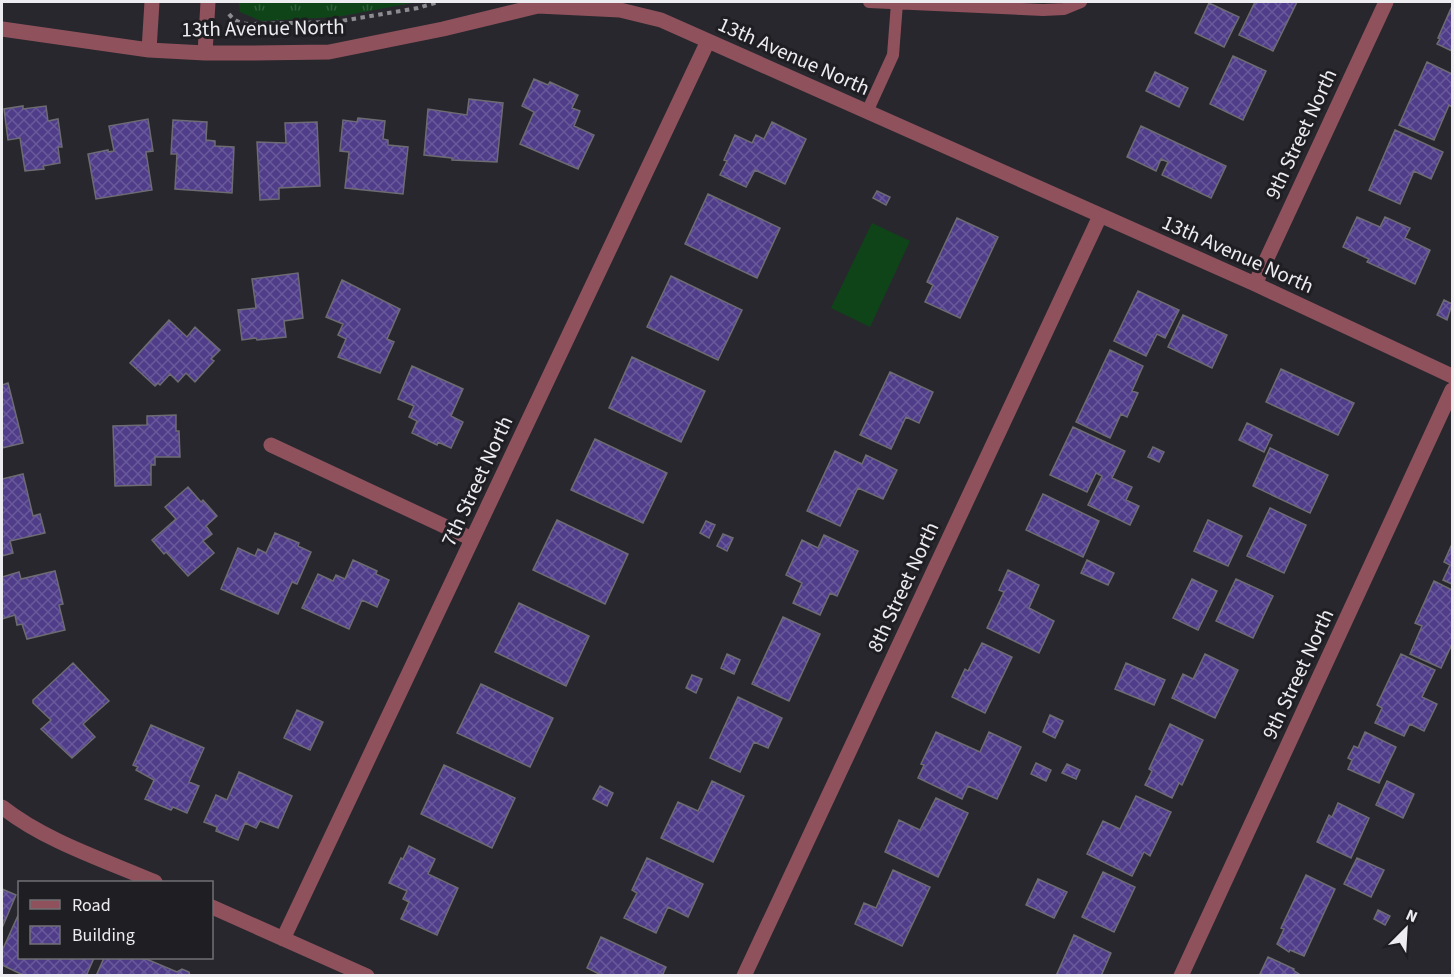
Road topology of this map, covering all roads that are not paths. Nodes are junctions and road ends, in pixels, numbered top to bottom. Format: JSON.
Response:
{"nodes":[{"id":1,"x":152,"y":2,"type":"edge"},
{"id":2,"x":208,"y":2,"type":"edge"},
{"id":3,"x":869,"y":2,"type":"edge"},
{"id":4,"x":1081,"y":2,"type":"edge"},
{"id":5,"x":1386,"y":2,"type":"edge"},
{"id":6,"x":897,"y":3,"type":"junction"},
{"id":7,"x":2,"y":29,"type":"edge"},
{"id":8,"x":708,"y":41,"type":"junction"},
{"id":9,"x":149,"y":50,"type":"junction"},
{"id":10,"x":205,"y":53,"type":"junction"},
{"id":11,"x":867,"y":112,"type":"junction"},
{"id":12,"x":1100,"y":216,"type":"junction"},
{"id":13,"x":1255,"y":284,"type":"junction"},
{"id":14,"x":1452,"y":376,"type":"edge"},
{"id":15,"x":1452,"y":390,"type":"edge"},
{"id":16,"x":271,"y":445,"type":"dead end"},
{"id":17,"x":472,"y":539,"type":"junction"},
{"id":18,"x":2,"y":807,"type":"edge"},
{"id":19,"x":153,"y":881,"type":"edge"},
{"id":20,"x":213,"y":907,"type":"edge"},
{"id":21,"x":284,"y":939,"type":"junction"},
{"id":22,"x":367,"y":975,"type":"edge"},
{"id":23,"x":744,"y":975,"type":"edge"},
{"id":24,"x":1181,"y":975,"type":"edge"}],
"edges":[{"from":1,"to":9,"type":"street"},
{"from":2,"to":10,"type":"street"},
{"from":3,"to":6,"type":"lane"},
{"from":4,"to":6,"type":"lane"},
{"from":5,"to":13,"type":"street","name":"9th Street North"},
{"from":6,"to":11,"type":"lane"},
{"from":7,"to":9,"type":"street","name":"13th Avenue North"},
{"from":8,"to":10,"type":"street","name":"13th Avenue North"},
{"from":8,"to":11,"type":"street","name":"13th Avenue North"},
{"from":8,"to":17,"type":"street","name":"7th Street North"},
{"from":9,"to":10,"type":"street","name":"13th Avenue North"},
{"from":11,"to":12,"type":"street","name":"13th Avenue North"},
{"from":12,"to":13,"type":"street","name":"13th Avenue North"},
{"from":12,"to":23,"type":"street","name":"8th Street North"},
{"from":13,"to":14,"type":"street","name":"13th Avenue North"},
{"from":15,"to":24,"type":"street","name":"9th Street North"},
{"from":16,"to":17,"type":"street"},
{"from":17,"to":21,"type":"street","name":"7th Street North"},
{"from":18,"to":19,"type":"street"},
{"from":20,"to":21,"type":"street"},
{"from":21,"to":22,"type":"street"}]}
